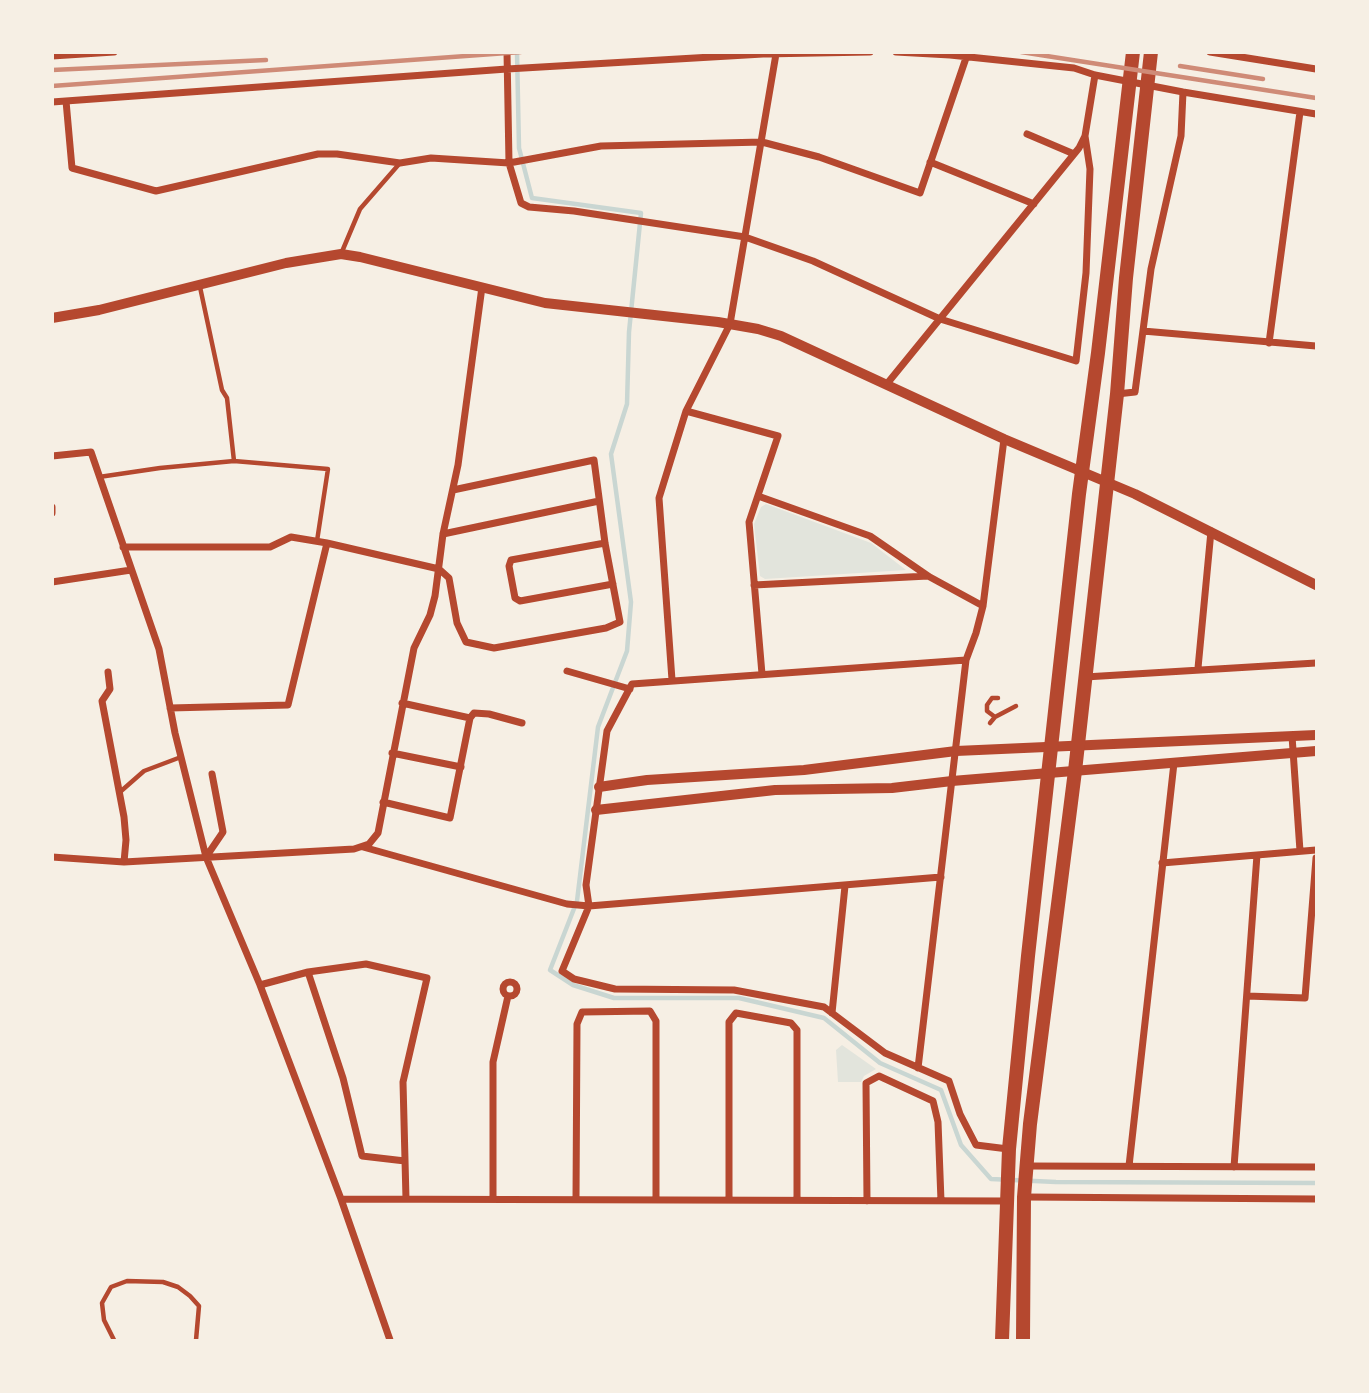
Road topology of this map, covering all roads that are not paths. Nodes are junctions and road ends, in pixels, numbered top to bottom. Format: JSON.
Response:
{"nodes":[{"id":1,"x":114,"y":52,"type":"edge"},
{"id":2,"x":507,"y":52,"type":"edge"},
{"id":3,"x":870,"y":52,"type":"edge"},
{"id":4,"x":896,"y":52,"type":"edge"},
{"id":5,"x":1133,"y":52,"type":"edge"},
{"id":6,"x":1151,"y":52,"type":"edge"},
{"id":7,"x":1210,"y":52,"type":"edge"},
{"id":8,"x":1283,"y":52,"type":"edge"},
{"id":9,"x":776,"y":54,"type":"junction"},
{"id":10,"x":52,"y":56,"type":"edge"},
{"id":11,"x":966,"y":58,"type":"junction"},
{"id":12,"x":1282,"y":64,"type":"junction"},
{"id":13,"x":507,"y":69,"type":"junction"},
{"id":14,"x":1317,"y":69,"type":"edge"},
{"id":15,"x":1095,"y":75,"type":"junction"},
{"id":16,"x":1183,"y":92,"type":"junction"},
{"id":17,"x":65,"y":101,"type":"junction"},
{"id":18,"x":52,"y":102,"type":"edge"},
{"id":19,"x":1300,"y":111,"type":"junction"},
{"id":20,"x":1317,"y":114,"type":"edge"},
{"id":21,"x":1027,"y":134,"type":"dead end"},
{"id":22,"x":1085,"y":136,"type":"junction"},
{"id":23,"x":762,"y":142,"type":"junction"},
{"id":24,"x":1074,"y":154,"type":"junction"},
{"id":25,"x":930,"y":162,"type":"junction"},
{"id":26,"x":400,"y":163,"type":"junction"},
{"id":27,"x":509,"y":163,"type":"junction"},
{"id":28,"x":1034,"y":204,"type":"junction"},
{"id":29,"x":745,"y":236,"type":"junction"},
{"id":30,"x":341,"y":254,"type":"junction"},
{"id":31,"x":200,"y":285,"type":"junction"},
{"id":32,"x":482,"y":287,"type":"junction"},
{"id":33,"x":52,"y":318,"type":"edge"},
{"id":34,"x":940,"y":319,"type":"junction"},
{"id":35,"x":730,"y":324,"type":"junction"},
{"id":36,"x":1143,"y":331,"type":"junction"},
{"id":37,"x":1269,"y":343,"type":"junction"},
{"id":38,"x":1317,"y":346,"type":"edge"},
{"id":39,"x":886,"y":385,"type":"junction"},
{"id":40,"x":1117,"y":394,"type":"junction"},
{"id":41,"x":686,"y":411,"type":"junction"},
{"id":42,"x":1004,"y":439,"type":"junction"},
{"id":43,"x":52,"y":456,"type":"edge"},
{"id":44,"x":234,"y":461,"type":"junction"},
{"id":45,"x":1083,"y":472,"type":"junction"},
{"id":46,"x":99,"y":477,"type":"junction"},
{"id":47,"x":1107,"y":482,"type":"junction"},
{"id":48,"x":453,"y":490,"type":"junction"},
{"id":49,"x":758,"y":496,"type":"junction"},
{"id":50,"x":599,"y":501,"type":"junction"},
{"id":51,"x":1211,"y":531,"type":"junction"},
{"id":52,"x":443,"y":534,"type":"junction"},
{"id":53,"x":317,"y":541,"type":"junction"},
{"id":54,"x":327,"y":542,"type":"junction"},
{"id":55,"x":605,"y":543,"type":"junction"},
{"id":56,"x":123,"y":547,"type":"junction"},
{"id":57,"x":439,"y":569,"type":"junction"},
{"id":58,"x":131,"y":570,"type":"junction"},
{"id":59,"x":928,"y":576,"type":"junction"},
{"id":60,"x":52,"y":582,"type":"edge"},
{"id":61,"x":613,"y":584,"type":"junction"},
{"id":62,"x":754,"y":585,"type":"junction"},
{"id":63,"x":1317,"y":585,"type":"edge"},
{"id":64,"x":983,"y":606,"type":"junction"},
{"id":65,"x":966,"y":660,"type":"junction"},
{"id":66,"x":1317,"y":663,"type":"edge"},
{"id":67,"x":1198,"y":668,"type":"junction"},
{"id":68,"x":108,"y":671,"type":"dead end"},
{"id":69,"x":567,"y":671,"type":"dead end"},
{"id":70,"x":762,"y":674,"type":"junction"},
{"id":71,"x":1085,"y":677,"type":"junction"},
{"id":72,"x":672,"y":680,"type":"junction"},
{"id":73,"x":630,"y":689,"type":"junction"},
{"id":74,"x":998,"y":698,"type":"dead end"},
{"id":75,"x":402,"y":703,"type":"junction"},
{"id":76,"x":1016,"y":706,"type":"dead end"},
{"id":77,"x":170,"y":708,"type":"junction"},
{"id":78,"x":995,"y":717,"type":"junction"},
{"id":79,"x":470,"y":718,"type":"junction"},
{"id":80,"x":522,"y":723,"type":"dead end"},
{"id":81,"x":990,"y":723,"type":"dead end"},
{"id":82,"x":1317,"y":735,"type":"edge"},
{"id":83,"x":1292,"y":736,"type":"junction"},
{"id":84,"x":1077,"y":745,"type":"junction"},
{"id":85,"x":1052,"y":747,"type":"junction"},
{"id":86,"x":956,"y":751,"type":"junction"},
{"id":87,"x":1317,"y":751,"type":"edge"},
{"id":88,"x":1293,"y":752,"type":"junction"},
{"id":89,"x":393,"y":753,"type":"junction"},
{"id":90,"x":181,"y":757,"type":"junction"},
{"id":91,"x":1174,"y":763,"type":"junction"},
{"id":92,"x":461,"y":767,"type":"junction"},
{"id":93,"x":1075,"y":771,"type":"junction"},
{"id":94,"x":212,"y":774,"type":"dead end"},
{"id":95,"x":1049,"y":774,"type":"junction"},
{"id":96,"x":952,"y":781,"type":"junction"},
{"id":97,"x":599,"y":787,"type":"junction"},
{"id":98,"x":119,"y":792,"type":"junction"},
{"id":99,"x":383,"y":802,"type":"junction"},
{"id":100,"x":596,"y":810,"type":"junction"},
{"id":101,"x":362,"y":846,"type":"junction"},
{"id":102,"x":1317,"y":850,"type":"edge"},
{"id":103,"x":1300,"y":851,"type":"junction"},
{"id":104,"x":1257,"y":855,"type":"junction"},
{"id":105,"x":52,"y":857,"type":"edge"},
{"id":106,"x":206,"y":857,"type":"junction"},
{"id":107,"x":1317,"y":858,"type":"edge"},
{"id":108,"x":124,"y":862,"type":"junction"},
{"id":109,"x":1162,"y":863,"type":"junction"},
{"id":110,"x":941,"y":877,"type":"junction"},
{"id":111,"x":845,"y":886,"type":"junction"},
{"id":112,"x":589,"y":906,"type":"junction"},
{"id":113,"x":308,"y":972,"type":"junction"},
{"id":114,"x":260,"y":985,"type":"junction"},
{"id":115,"x":508,"y":996,"type":"dead end"},
{"id":116,"x":1247,"y":996,"type":"junction"},
{"id":117,"x":832,"y":1013,"type":"junction"},
{"id":118,"x":918,"y":1068,"type":"junction"},
{"id":119,"x":1009,"y":1149,"type":"junction"},
{"id":120,"x":405,"y":1161,"type":"junction"},
{"id":121,"x":1026,"y":1166,"type":"junction"},
{"id":122,"x":1129,"y":1166,"type":"junction"},
{"id":123,"x":1234,"y":1167,"type":"junction"},
{"id":124,"x":1317,"y":1167,"type":"edge"},
{"id":125,"x":1024,"y":1197,"type":"junction"},
{"id":126,"x":341,"y":1199,"type":"junction"},
{"id":127,"x":407,"y":1199,"type":"junction"},
{"id":128,"x":492,"y":1199,"type":"junction"},
{"id":129,"x":576,"y":1199,"type":"junction"},
{"id":130,"x":1317,"y":1199,"type":"edge"},
{"id":131,"x":656,"y":1200,"type":"junction"},
{"id":132,"x":729,"y":1200,"type":"junction"},
{"id":133,"x":797,"y":1200,"type":"junction"},
{"id":134,"x":867,"y":1201,"type":"junction"},
{"id":135,"x":941,"y":1201,"type":"junction"},
{"id":136,"x":1007,"y":1201,"type":"junction"},
{"id":137,"x":114,"y":1340,"type":"edge"},
{"id":138,"x":196,"y":1340,"type":"edge"},
{"id":139,"x":390,"y":1340,"type":"edge"},
{"id":140,"x":1002,"y":1340,"type":"edge"},
{"id":141,"x":1023,"y":1340,"type":"edge"}],
"edges":[{"from":1,"to":10,"type":"street"},
{"from":2,"to":13,"type":"street"},
{"from":3,"to":9,"type":"street"},
{"from":4,"to":11,"type":"street"},
{"from":5,"to":45,"type":"highway"},
{"from":6,"to":40,"type":"highway"},
{"from":7,"to":12,"type":"street"},
{"from":8,"to":12,"type":"street"},
{"from":9,"to":13,"type":"street"},
{"from":9,"to":23,"type":"street"},
{"from":11,"to":15,"type":"street"},
{"from":11,"to":25,"type":"street"},
{"from":12,"to":14,"type":"street"},
{"from":13,"to":17,"type":"street"},
{"from":13,"to":27,"type":"street"},
{"from":15,"to":16,"type":"street"},
{"from":15,"to":22,"type":"street"},
{"from":16,"to":19,"type":"street"},
{"from":16,"to":36,"type":"street"},
{"from":17,"to":18,"type":"street"},
{"from":17,"to":26,"type":"street"},
{"from":19,"to":20,"type":"street"},
{"from":19,"to":37,"type":"street"},
{"from":21,"to":24,"type":"street"},
{"from":22,"to":24,"type":"street"},
{"from":22,"to":34,"type":"street"},
{"from":23,"to":25,"type":"street"},
{"from":23,"to":27,"type":"street"},
{"from":23,"to":29,"type":"street"},
{"from":24,"to":28,"type":"street"},
{"from":25,"to":28,"type":"street"},
{"from":26,"to":27,"type":"street"},
{"from":26,"to":30,"type":"lane"},
{"from":27,"to":29,"type":"street"},
{"from":28,"to":34,"type":"street"},
{"from":29,"to":34,"type":"street"},
{"from":29,"to":35,"type":"street"},
{"from":30,"to":31,"type":"street"},
{"from":30,"to":32,"type":"street"},
{"from":31,"to":33,"type":"street"},
{"from":31,"to":44,"type":"lane"},
{"from":32,"to":35,"type":"street"},
{"from":32,"to":48,"type":"street"},
{"from":34,"to":39,"type":"street"},
{"from":35,"to":39,"type":"street"},
{"from":35,"to":41,"type":"street"},
{"from":36,"to":37,"type":"street"},
{"from":36,"to":40,"type":"street"},
{"from":37,"to":38,"type":"street"},
{"from":39,"to":42,"type":"street"},
{"from":40,"to":47,"type":"highway"},
{"from":41,"to":49,"type":"street"},
{"from":41,"to":72,"type":"street"},
{"from":42,"to":45,"type":"street"},
{"from":42,"to":64,"type":"street"},
{"from":43,"to":46,"type":"street"},
{"from":44,"to":46,"type":"lane"},
{"from":44,"to":53,"type":"lane"},
{"from":45,"to":47,"type":"street"},
{"from":45,"to":85,"type":"highway"},
{"from":46,"to":56,"type":"street"},
{"from":47,"to":51,"type":"street"},
{"from":47,"to":71,"type":"highway"},
{"from":48,"to":50,"type":"street"},
{"from":48,"to":52,"type":"street"},
{"from":49,"to":59,"type":"street"},
{"from":49,"to":62,"type":"street"},
{"from":50,"to":52,"type":"street"},
{"from":50,"to":55,"type":"street"},
{"from":51,"to":63,"type":"street"},
{"from":51,"to":67,"type":"street"},
{"from":52,"to":57,"type":"street"},
{"from":53,"to":54,"type":"street"},
{"from":53,"to":56,"type":"street"},
{"from":54,"to":57,"type":"street"},
{"from":54,"to":77,"type":"street"},
{"from":55,"to":61,"type":"street"},
{"from":55,"to":61,"type":"street"},
{"from":56,"to":58,"type":"street"},
{"from":57,"to":61,"type":"street"},
{"from":57,"to":75,"type":"street"},
{"from":58,"to":60,"type":"street"},
{"from":58,"to":77,"type":"street"},
{"from":59,"to":62,"type":"street"},
{"from":59,"to":64,"type":"street"},
{"from":62,"to":70,"type":"street"},
{"from":64,"to":65,"type":"street"},
{"from":65,"to":70,"type":"street"},
{"from":65,"to":86,"type":"street"},
{"from":66,"to":67,"type":"street"},
{"from":67,"to":71,"type":"street"},
{"from":68,"to":98,"type":"street"},
{"from":69,"to":73,"type":"street"},
{"from":70,"to":72,"type":"street"},
{"from":71,"to":84,"type":"highway"},
{"from":72,"to":73,"type":"street"},
{"from":73,"to":97,"type":"street"},
{"from":74,"to":78,"type":"lane"},
{"from":75,"to":79,"type":"street"},
{"from":75,"to":89,"type":"street"},
{"from":76,"to":78,"type":"lane"},
{"from":77,"to":90,"type":"street"},
{"from":78,"to":81,"type":"lane"},
{"from":79,"to":80,"type":"street"},
{"from":79,"to":92,"type":"street"},
{"from":82,"to":83,"type":"street"},
{"from":83,"to":84,"type":"street"},
{"from":83,"to":88,"type":"street"},
{"from":84,"to":85,"type":"street"},
{"from":84,"to":93,"type":"highway"},
{"from":85,"to":86,"type":"street"},
{"from":85,"to":95,"type":"highway"},
{"from":86,"to":96,"type":"street"},
{"from":86,"to":97,"type":"street"},
{"from":87,"to":88,"type":"street"},
{"from":88,"to":91,"type":"street"},
{"from":88,"to":103,"type":"street"},
{"from":89,"to":92,"type":"street"},
{"from":89,"to":99,"type":"street"},
{"from":90,"to":98,"type":"lane"},
{"from":90,"to":106,"type":"street"},
{"from":91,"to":93,"type":"street"},
{"from":91,"to":109,"type":"street"},
{"from":92,"to":99,"type":"street"},
{"from":93,"to":95,"type":"street"},
{"from":93,"to":121,"type":"highway"},
{"from":94,"to":106,"type":"street"},
{"from":95,"to":96,"type":"street"},
{"from":95,"to":119,"type":"highway"},
{"from":96,"to":100,"type":"street"},
{"from":96,"to":110,"type":"street"},
{"from":97,"to":100,"type":"street"},
{"from":98,"to":108,"type":"street"},
{"from":99,"to":101,"type":"street"},
{"from":100,"to":112,"type":"street"},
{"from":101,"to":106,"type":"street"},
{"from":101,"to":112,"type":"street"},
{"from":102,"to":103,"type":"street"},
{"from":103,"to":104,"type":"street"},
{"from":104,"to":109,"type":"street"},
{"from":104,"to":116,"type":"street"},
{"from":105,"to":108,"type":"street"},
{"from":106,"to":108,"type":"street"},
{"from":106,"to":114,"type":"street"},
{"from":107,"to":116,"type":"street"},
{"from":109,"to":122,"type":"street"},
{"from":110,"to":111,"type":"street"},
{"from":110,"to":118,"type":"street"},
{"from":111,"to":112,"type":"street"},
{"from":111,"to":117,"type":"street"},
{"from":112,"to":117,"type":"street"},
{"from":113,"to":114,"type":"street"},
{"from":113,"to":120,"type":"street"},
{"from":113,"to":120,"type":"street"},
{"from":114,"to":126,"type":"street"},
{"from":115,"to":128,"type":"street"},
{"from":116,"to":123,"type":"street"},
{"from":117,"to":118,"type":"street"},
{"from":118,"to":119,"type":"street"},
{"from":119,"to":136,"type":"highway"},
{"from":120,"to":127,"type":"street"},
{"from":121,"to":122,"type":"street"},
{"from":121,"to":125,"type":"highway"},
{"from":122,"to":123,"type":"street"},
{"from":123,"to":124,"type":"street"},
{"from":125,"to":130,"type":"street"},
{"from":125,"to":141,"type":"highway"},
{"from":126,"to":127,"type":"street"},
{"from":126,"to":139,"type":"street"},
{"from":127,"to":128,"type":"street"},
{"from":128,"to":129,"type":"street"},
{"from":129,"to":131,"type":"street"},
{"from":129,"to":131,"type":"street"},
{"from":131,"to":132,"type":"street"},
{"from":132,"to":133,"type":"street"},
{"from":132,"to":133,"type":"street"},
{"from":133,"to":134,"type":"street"},
{"from":134,"to":135,"type":"street"},
{"from":134,"to":135,"type":"street"},
{"from":135,"to":136,"type":"street"},
{"from":136,"to":140,"type":"highway"},
{"from":137,"to":138,"type":"lane"}]}
